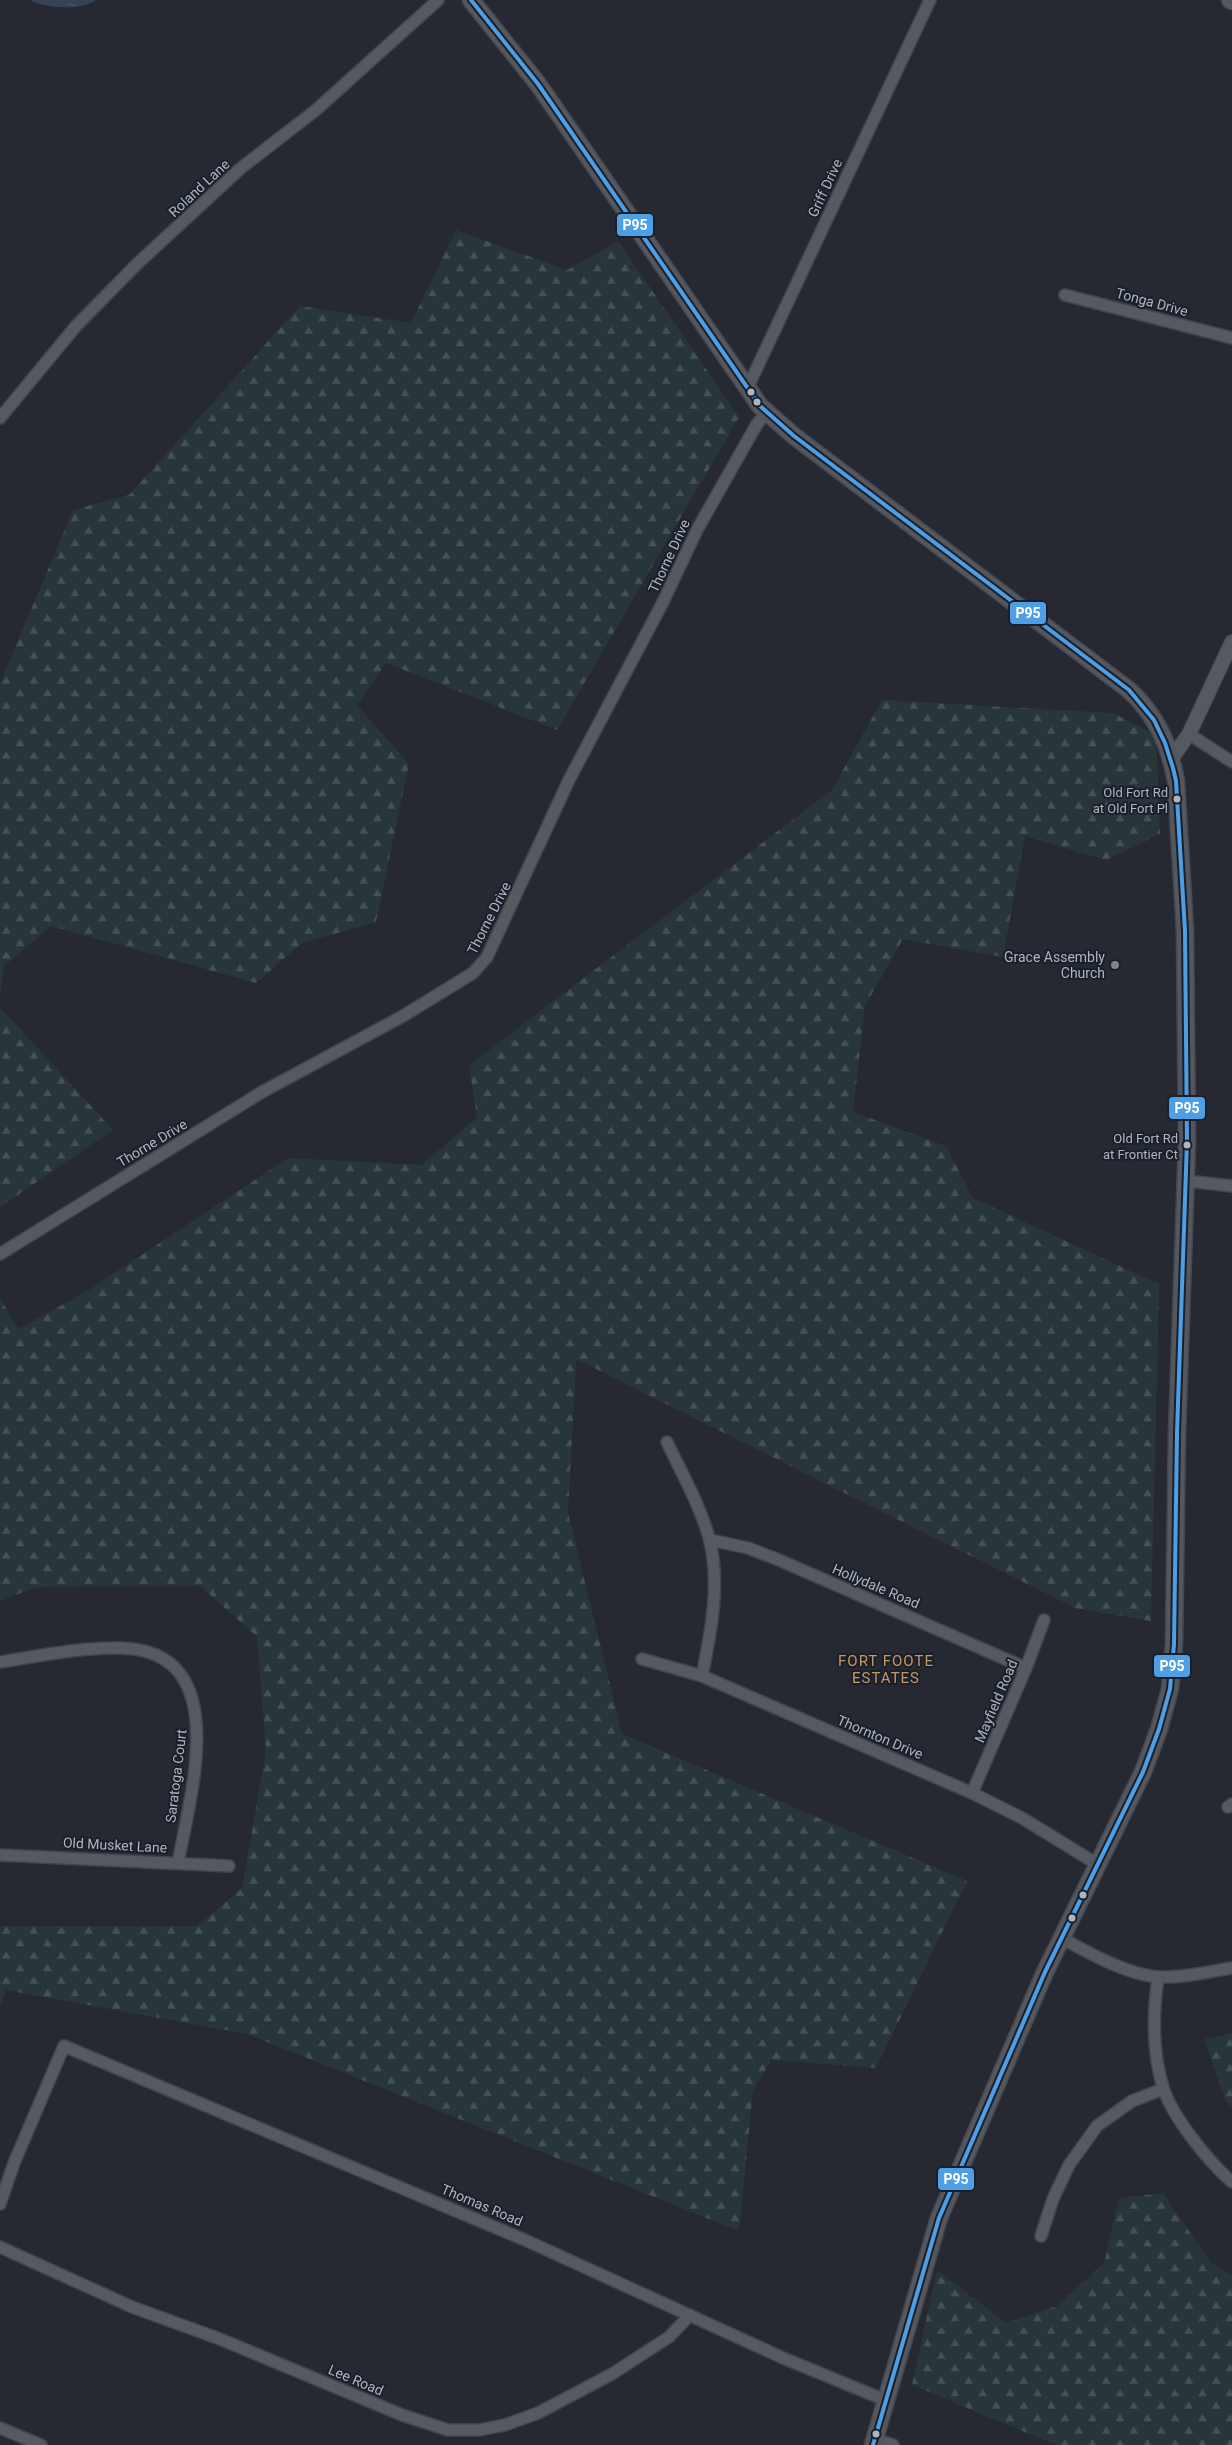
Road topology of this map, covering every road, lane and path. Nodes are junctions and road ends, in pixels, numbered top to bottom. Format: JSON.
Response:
{"nodes":[{"id":1,"x":438,"y":0,"type":"edge"},
{"id":2,"x":471,"y":0,"type":"edge"},
{"id":3,"x":930,"y":0,"type":"edge"},
{"id":4,"x":1065,"y":295,"type":"dead end"},
{"id":5,"x":1232,"y":338,"type":"edge"},
{"id":6,"x":747,"y":389,"type":"junction"},
{"id":7,"x":767,"y":412,"type":"junction"},
{"id":8,"x":0,"y":418,"type":"edge"},
{"id":9,"x":1232,"y":642,"type":"edge"},
{"id":10,"x":1189,"y":734,"type":"junction"},
{"id":11,"x":1172,"y":758,"type":"junction"},
{"id":12,"x":1232,"y":762,"type":"edge"},
{"id":13,"x":1187,"y":1182,"type":"junction"},
{"id":14,"x":1232,"y":1186,"type":"edge"},
{"id":15,"x":0,"y":1254,"type":"edge"},
{"id":16,"x":667,"y":1442,"type":"dead end"},
{"id":17,"x":710,"y":1540,"type":"junction"},
{"id":18,"x":1044,"y":1620,"type":"dead end"},
{"id":19,"x":642,"y":1659,"type":"dead end"},
{"id":20,"x":0,"y":1662,"type":"edge"},
{"id":21,"x":1026,"y":1668,"type":"junction"},
{"id":22,"x":702,"y":1676,"type":"junction"},
{"id":23,"x":972,"y":1793,"type":"junction"},
{"id":24,"x":0,"y":1855,"type":"edge"},
{"id":25,"x":178,"y":1863,"type":"junction"},
{"id":26,"x":1097,"y":1864,"type":"junction"},
{"id":27,"x":229,"y":1866,"type":"dead end"},
{"id":28,"x":1062,"y":1938,"type":"junction"},
{"id":29,"x":1232,"y":1968,"type":"edge"},
{"id":30,"x":1158,"y":1977,"type":"junction"},
{"id":31,"x":1163,"y":2089,"type":"junction"},
{"id":32,"x":1232,"y":2182,"type":"edge"},
{"id":33,"x":0,"y":2204,"type":"edge"},
{"id":34,"x":1041,"y":2236,"type":"dead end"},
{"id":35,"x":0,"y":2247,"type":"edge"},
{"id":36,"x":690,"y":2315,"type":"junction"},
{"id":37,"x":884,"y":2400,"type":"junction"},
{"id":38,"x":0,"y":2428,"type":"edge"},
{"id":39,"x":873,"y":2442,"type":"edge"},
{"id":40,"x":41,"y":2445,"type":"edge"},
{"id":41,"x":893,"y":2445,"type":"edge"}],
"edges":[{"from":1,"to":8,"type":"street","name":"Roland Lane"},
{"from":2,"to":6,"type":"main road"},
{"from":3,"to":6,"type":"street","name":"Griff Drive"},
{"from":4,"to":5,"type":"street","name":"Tonga Drive"},
{"from":6,"to":7,"type":"main road"},
{"from":7,"to":11,"type":"main road"},
{"from":7,"to":15,"type":"street","name":"Thorne Drive"},
{"from":9,"to":10,"type":"street"},
{"from":10,"to":11,"type":"street"},
{"from":10,"to":12,"type":"street"},
{"from":11,"to":13,"type":"main road"},
{"from":13,"to":14,"type":"street"},
{"from":13,"to":26,"type":"main road"},
{"from":16,"to":17,"type":"street"},
{"from":17,"to":21,"type":"street","name":"Hollydale Road"},
{"from":17,"to":22,"type":"street"},
{"from":18,"to":21,"type":"street","name":"Mayfield Road"},
{"from":19,"to":22,"type":"street","name":"Thornton Drive"},
{"from":20,"to":25,"type":"street","name":"Saratoga Court"},
{"from":21,"to":23,"type":"street","name":"Mayfield Road"},
{"from":22,"to":23,"type":"street","name":"Thornton Drive"},
{"from":23,"to":26,"type":"street","name":"Thornton Drive"},
{"from":24,"to":25,"type":"street","name":"Old Musket Lane"},
{"from":25,"to":27,"type":"street","name":"Old Musket Lane"},
{"from":26,"to":28,"type":"main road"},
{"from":28,"to":30,"type":"street"},
{"from":28,"to":37,"type":"main road"},
{"from":29,"to":30,"type":"street"},
{"from":30,"to":31,"type":"street"},
{"from":31,"to":32,"type":"street"},
{"from":31,"to":34,"type":"street"},
{"from":33,"to":36,"type":"street","name":"Thomas Road"},
{"from":35,"to":36,"type":"street","name":"Lee Road"},
{"from":36,"to":37,"type":"street","name":"Thomas Road"},
{"from":37,"to":39,"type":"main road"},
{"from":38,"to":40,"type":"street"},
{"from":39,"to":41,"type":"street"}]}
